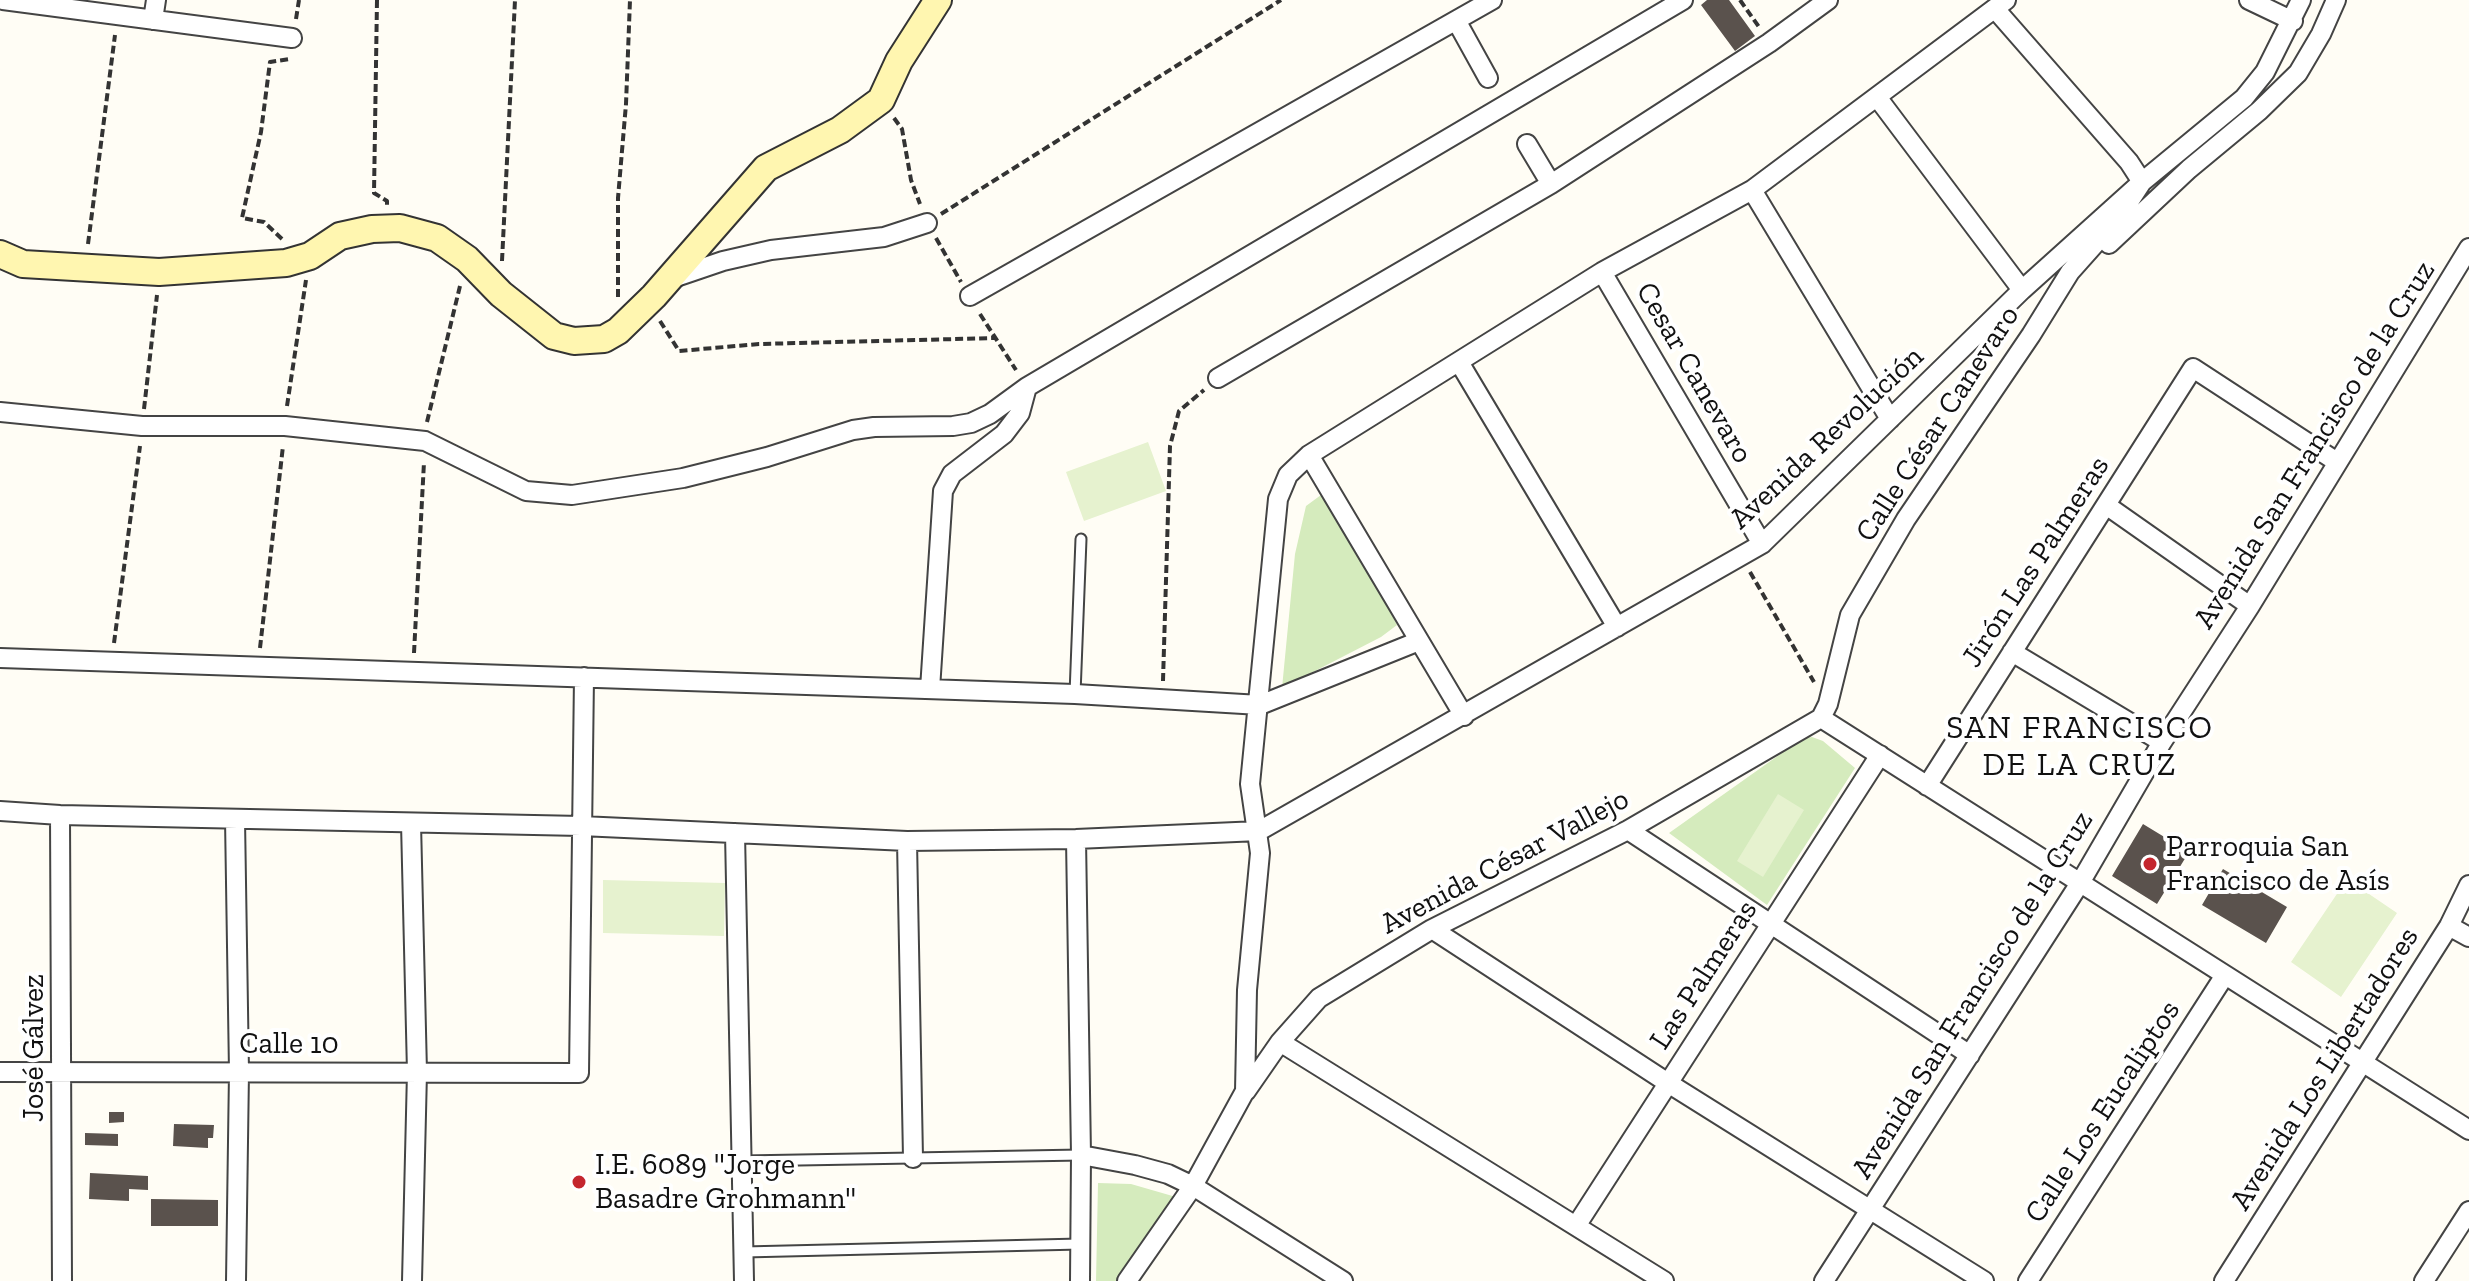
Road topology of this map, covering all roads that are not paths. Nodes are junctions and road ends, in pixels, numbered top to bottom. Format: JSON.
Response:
{"nodes":[{"id":1,"x":3,"y":0,"type":"edge"},
{"id":2,"x":156,"y":0,"type":"edge"},
{"id":3,"x":938,"y":0,"type":"edge"},
{"id":4,"x":1492,"y":0,"type":"edge"},
{"id":5,"x":1683,"y":0,"type":"edge"},
{"id":6,"x":1828,"y":0,"type":"edge"},
{"id":7,"x":2249,"y":0,"type":"edge"},
{"id":8,"x":2301,"y":0,"type":"edge"},
{"id":9,"x":2336,"y":0,"type":"edge"},
{"id":10,"x":2001,"y":5,"type":"edge"},
{"id":11,"x":153,"y":20,"type":"junction"},
{"id":12,"x":2293,"y":21,"type":"junction"},
{"id":13,"x":1457,"y":22,"type":"junction"},
{"id":14,"x":292,"y":38,"type":"dead end"},
{"id":15,"x":1488,"y":78,"type":"dead end"},
{"id":16,"x":1877,"y":97,"type":"junction"},
{"id":17,"x":1527,"y":144,"type":"dead end"},
{"id":18,"x":2142,"y":182,"type":"junction"},
{"id":19,"x":1551,"y":184,"type":"junction"},
{"id":20,"x":1752,"y":190,"type":"junction"},
{"id":21,"x":927,"y":223,"type":"road end"},
{"id":22,"x":2469,"y":248,"type":"edge"},
{"id":23,"x":0,"y":254,"type":"edge"},
{"id":24,"x":1602,"y":272,"type":"junction"},
{"id":25,"x":2022,"y":290,"type":"junction"},
{"id":26,"x":657,"y":292,"type":"junction"},
{"id":27,"x":970,"y":296,"type":"road end"},
{"id":28,"x":2051,"y":301,"type":"junction"},
{"id":29,"x":1459,"y":362,"type":"junction"},
{"id":30,"x":1218,"y":378,"type":"road end"},
{"id":31,"x":1027,"y":387,"type":"junction"},
{"id":32,"x":0,"y":412,"type":"edge"},
{"id":33,"x":1890,"y":419,"type":"junction"},
{"id":34,"x":1309,"y":455,"type":"junction"},
{"id":35,"x":2337,"y":462,"type":"junction"},
{"id":36,"x":2106,"y":505,"type":"junction"},
{"id":37,"x":1081,"y":539,"type":"dead end"},
{"id":38,"x":1762,"y":544,"type":"junction"},
{"id":39,"x":2250,"y":606,"type":"junction"},
{"id":40,"x":1617,"y":627,"type":"junction"},
{"id":41,"x":1419,"y":641,"type":"junction"},
{"id":42,"x":2012,"y":652,"type":"junction"},
{"id":43,"x":0,"y":658,"type":"edge"},
{"id":44,"x":584,"y":677,"type":"junction"},
{"id":45,"x":930,"y":689,"type":"junction"},
{"id":46,"x":1075,"y":694,"type":"junction"},
{"id":47,"x":1260,"y":705,"type":"junction"},
{"id":48,"x":1824,"y":711,"type":"junction"},
{"id":49,"x":1464,"y":716,"type":"junction"},
{"id":50,"x":2162,"y":742,"type":"junction"},
{"id":51,"x":1880,"y":755,"type":"junction"},
{"id":52,"x":1927,"y":786,"type":"junction"},
{"id":53,"x":0,"y":811,"type":"edge"},
{"id":54,"x":60,"y":815,"type":"junction"},
{"id":55,"x":235,"y":819,"type":"junction"},
{"id":56,"x":411,"y":823,"type":"junction"},
{"id":57,"x":581,"y":826,"type":"junction"},
{"id":58,"x":1628,"y":830,"type":"junction"},
{"id":59,"x":1259,"y":831,"type":"junction"},
{"id":60,"x":735,"y":833,"type":"junction"},
{"id":61,"x":1076,"y":839,"type":"junction"},
{"id":62,"x":907,"y":841,"type":"junction"},
{"id":63,"x":2080,"y":883,"type":"junction"},
{"id":64,"x":2469,"y":885,"type":"edge"},
{"id":65,"x":1771,"y":924,"type":"junction"},
{"id":66,"x":2449,"y":926,"type":"junction"},
{"id":67,"x":1432,"y":929,"type":"junction"},
{"id":68,"x":2469,"y":937,"type":"edge"},
{"id":69,"x":2225,"y":975,"type":"junction"},
{"id":70,"x":1280,"y":1042,"type":"junction"},
{"id":71,"x":1970,"y":1055,"type":"junction"},
{"id":72,"x":2364,"y":1063,"type":"junction"},
{"id":73,"x":0,"y":1072,"type":"edge"},
{"id":74,"x":62,"y":1072,"type":"junction"},
{"id":75,"x":239,"y":1072,"type":"junction"},
{"id":76,"x":417,"y":1072,"type":"junction"},
{"id":77,"x":1668,"y":1083,"type":"junction"},
{"id":78,"x":1245,"y":1091,"type":"junction"},
{"id":79,"x":2469,"y":1130,"type":"edge"},
{"id":80,"x":1081,"y":1155,"type":"junction"},
{"id":81,"x":913,"y":1158,"type":"junction"},
{"id":82,"x":743,"y":1161,"type":"junction"},
{"id":83,"x":1193,"y":1186,"type":"junction"},
{"id":84,"x":1870,"y":1210,"type":"junction"},
{"id":85,"x":2469,"y":1211,"type":"edge"},
{"id":86,"x":1576,"y":1226,"type":"junction"},
{"id":87,"x":1080,"y":1244,"type":"junction"},
{"id":88,"x":744,"y":1252,"type":"junction"},
{"id":89,"x":62,"y":1281,"type":"edge"},
{"id":90,"x":236,"y":1281,"type":"edge"},
{"id":91,"x":412,"y":1281,"type":"edge"},
{"id":92,"x":744,"y":1281,"type":"edge"},
{"id":93,"x":1080,"y":1281,"type":"edge"},
{"id":94,"x":1127,"y":1281,"type":"edge"},
{"id":95,"x":1343,"y":1281,"type":"edge"},
{"id":96,"x":1664,"y":1281,"type":"edge"},
{"id":97,"x":1824,"y":1281,"type":"edge"},
{"id":98,"x":1984,"y":1281,"type":"edge"},
{"id":99,"x":2028,"y":1281,"type":"edge"},
{"id":100,"x":2224,"y":1281,"type":"edge"},
{"id":101,"x":2424,"y":1281,"type":"edge"}],
"edges":[{"from":1,"to":11,"type":"street"},
{"from":2,"to":11,"type":"street"},
{"from":3,"to":26,"type":"street"},
{"from":4,"to":13,"type":"street"},
{"from":5,"to":31,"type":"street"},
{"from":6,"to":19,"type":"street"},
{"from":7,"to":12,"type":"street"},
{"from":8,"to":12,"type":"street","name":"Avenida Revolución"},
{"from":9,"to":28,"type":"street"},
{"from":10,"to":16,"type":"street"},
{"from":10,"to":18,"type":"street"},
{"from":11,"to":14,"type":"street"},
{"from":12,"to":18,"type":"street","name":"Avenida Revolución"},
{"from":13,"to":15,"type":"street"},
{"from":13,"to":27,"type":"street"},
{"from":16,"to":20,"type":"street"},
{"from":16,"to":25,"type":"street"},
{"from":17,"to":19,"type":"street"},
{"from":18,"to":25,"type":"street","name":"Avenida Revolución"},
{"from":18,"to":28,"type":"street","name":"Calle César Canevaro"},
{"from":19,"to":30,"type":"street"},
{"from":20,"to":24,"type":"street"},
{"from":20,"to":33,"type":"street"},
{"from":21,"to":26,"type":"street"},
{"from":22,"to":35,"type":"street","name":"Avenida San Francisco de la Cruz"},
{"from":23,"to":26,"type":"street"},
{"from":24,"to":29,"type":"street"},
{"from":24,"to":38,"type":"street","name":"Cesar Canevaro"},
{"from":25,"to":33,"type":"street","name":"Avenida Revolución"},
{"from":28,"to":48,"type":"street","name":"Calle César Canevaro"},
{"from":29,"to":34,"type":"street"},
{"from":29,"to":40,"type":"street"},
{"from":31,"to":32,"type":"street"},
{"from":31,"to":45,"type":"street"},
{"from":33,"to":38,"type":"street","name":"Avenida Revolución"},
{"from":34,"to":41,"type":"street"},
{"from":34,"to":47,"type":"street"},
{"from":35,"to":36,"type":"street","name":"Jirón Las Palmeras"},
{"from":35,"to":39,"type":"street","name":"Avenida San Francisco de la Cruz"},
{"from":36,"to":39,"type":"street"},
{"from":36,"to":42,"type":"street","name":"Jirón Las Palmeras"},
{"from":37,"to":46,"type":"lane"},
{"from":38,"to":40,"type":"street","name":"Avenida Revolución"},
{"from":39,"to":50,"type":"street","name":"Avenida San Francisco de la Cruz"},
{"from":40,"to":49,"type":"street","name":"Avenida Revolución"},
{"from":41,"to":47,"type":"street"},
{"from":41,"to":49,"type":"street"},
{"from":42,"to":50,"type":"street"},
{"from":42,"to":52,"type":"street","name":"Jirón Las Palmeras"},
{"from":43,"to":44,"type":"street"},
{"from":44,"to":45,"type":"street"},
{"from":44,"to":57,"type":"street"},
{"from":45,"to":46,"type":"street"},
{"from":46,"to":47,"type":"street"},
{"from":47,"to":59,"type":"street"},
{"from":48,"to":51,"type":"street"},
{"from":48,"to":58,"type":"street","name":"Avenida César Vallejo"},
{"from":49,"to":59,"type":"street","name":"Avenida Revolución"},
{"from":50,"to":63,"type":"street","name":"Avenida San Francisco de la Cruz"},
{"from":51,"to":52,"type":"street"},
{"from":51,"to":65,"type":"street","name":"Las Palmeras"},
{"from":52,"to":63,"type":"street"},
{"from":53,"to":54,"type":"street"},
{"from":54,"to":55,"type":"street"},
{"from":54,"to":74,"type":"street","name":"José Gálvez"},
{"from":55,"to":56,"type":"street"},
{"from":55,"to":75,"type":"street"},
{"from":56,"to":57,"type":"street"},
{"from":56,"to":76,"type":"street"},
{"from":57,"to":60,"type":"street"},
{"from":57,"to":76,"type":"street","name":"Calle 10"},
{"from":58,"to":65,"type":"street"},
{"from":58,"to":67,"type":"street","name":"Avenida César Vallejo"},
{"from":59,"to":61,"type":"street"},
{"from":59,"to":78,"type":"street"},
{"from":60,"to":62,"type":"street"},
{"from":60,"to":82,"type":"street"},
{"from":61,"to":62,"type":"street"},
{"from":61,"to":80,"type":"street"},
{"from":62,"to":81,"type":"street"},
{"from":63,"to":69,"type":"street"},
{"from":63,"to":71,"type":"street","name":"Avenida San Francisco de la Cruz"},
{"from":64,"to":66,"type":"street","name":"Avenida Los Libertadores"},
{"from":65,"to":71,"type":"street"},
{"from":65,"to":77,"type":"street","name":"Las Palmeras"},
{"from":66,"to":68,"type":"street"},
{"from":66,"to":72,"type":"street","name":"Avenida Los Libertadores"},
{"from":67,"to":70,"type":"street","name":"Avenida César Vallejo"},
{"from":67,"to":77,"type":"street"},
{"from":69,"to":72,"type":"street"},
{"from":69,"to":99,"type":"street","name":"Calle Los Eucaliptos"},
{"from":70,"to":78,"type":"street","name":"Avenida César Vallejo"},
{"from":70,"to":86,"type":"street"},
{"from":71,"to":84,"type":"street","name":"Avenida San Francisco de la Cruz"},
{"from":72,"to":79,"type":"street"},
{"from":72,"to":100,"type":"street","name":"Avenida Los Libertadores"},
{"from":73,"to":74,"type":"street","name":"Calle 10"},
{"from":74,"to":75,"type":"street","name":"Calle 10"},
{"from":74,"to":89,"type":"street","name":"José Gálvez"},
{"from":75,"to":76,"type":"street","name":"Calle 10"},
{"from":75,"to":90,"type":"street"},
{"from":76,"to":91,"type":"street"},
{"from":77,"to":84,"type":"street"},
{"from":77,"to":86,"type":"street","name":"Las Palmeras"},
{"from":78,"to":83,"type":"street","name":"Avenida César Vallejo"},
{"from":80,"to":81,"type":"lane"},
{"from":80,"to":83,"type":"street"},
{"from":80,"to":87,"type":"street"},
{"from":81,"to":82,"type":"lane"},
{"from":82,"to":88,"type":"street"},
{"from":83,"to":94,"type":"street","name":"Avenida César Vallejo"},
{"from":83,"to":95,"type":"street"},
{"from":84,"to":97,"type":"street","name":"Avenida San Francisco de la Cruz"},
{"from":84,"to":98,"type":"street"},
{"from":85,"to":101,"type":"street"},
{"from":86,"to":96,"type":"street"},
{"from":87,"to":88,"type":"lane"},
{"from":87,"to":93,"type":"street"},
{"from":88,"to":92,"type":"street"}]}
